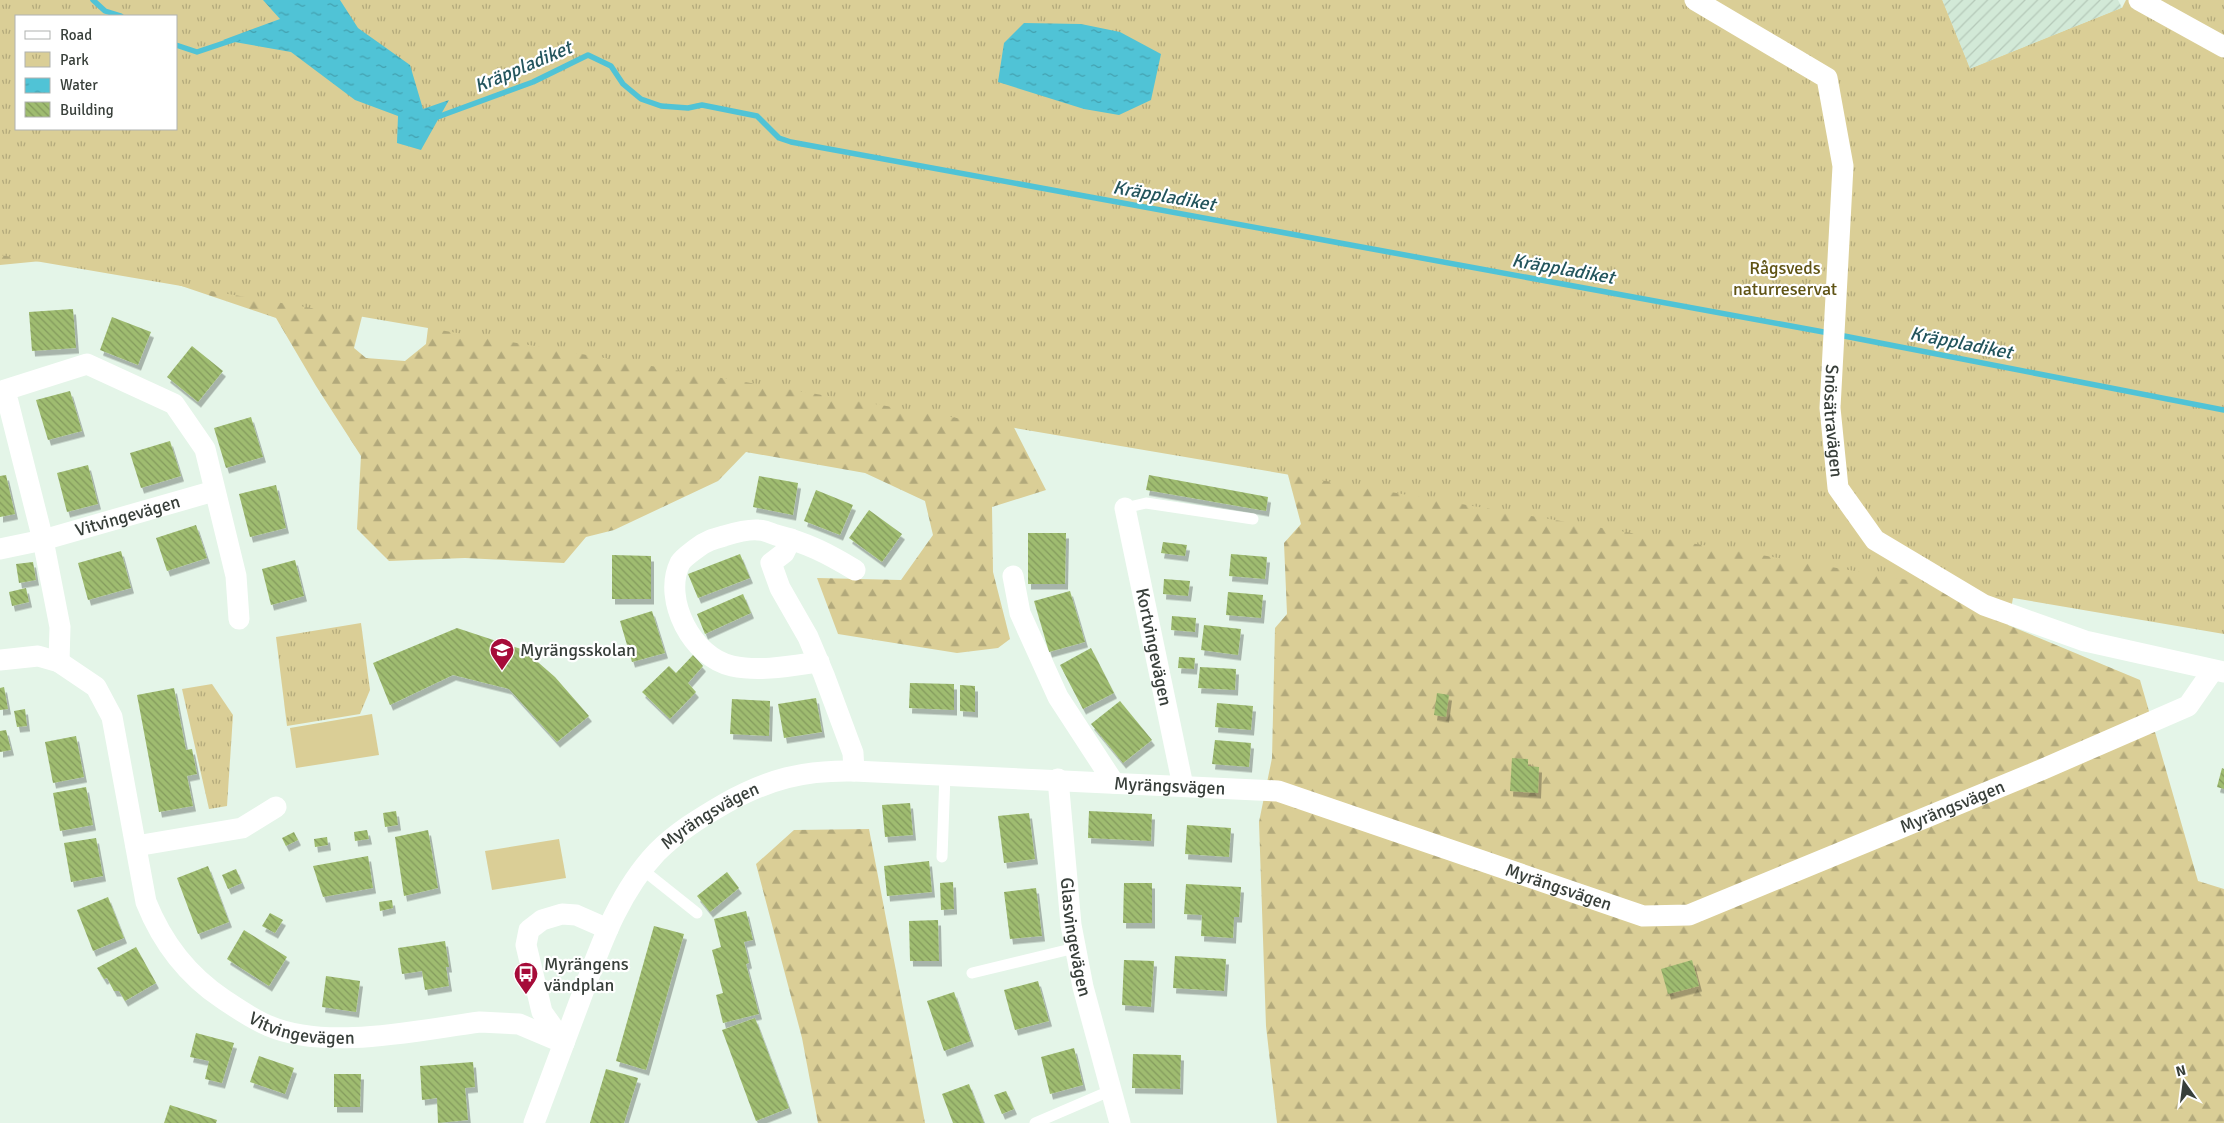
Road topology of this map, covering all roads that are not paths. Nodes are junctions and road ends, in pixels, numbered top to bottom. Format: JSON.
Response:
{"nodes":[{"id":1,"x":1695,"y":0,"type":"edge"},
{"id":2,"x":2139,"y":0,"type":"edge"},
{"id":3,"x":2224,"y":47,"type":"edge"},
{"id":4,"x":214,"y":491,"type":"junction"},
{"id":5,"x":1125,"y":508,"type":"joint"},
{"id":6,"x":1253,"y":519,"type":"dead end"},
{"id":7,"x":790,"y":538,"type":"junction"},
{"id":8,"x":43,"y":540,"type":"junction"},
{"id":9,"x":0,"y":549,"type":"edge"},
{"id":10,"x":855,"y":570,"type":"dead end"},
{"id":11,"x":1013,"y":576,"type":"dead end"},
{"id":12,"x":240,"y":619,"type":"dead end"},
{"id":13,"x":0,"y":660,"type":"edge"},
{"id":14,"x":60,"y":662,"type":"junction"},
{"id":15,"x":819,"y":662,"type":"junction"},
{"id":16,"x":2218,"y":671,"type":"edge"},
{"id":17,"x":854,"y":771,"type":"junction"},
{"id":18,"x":945,"y":775,"type":"junction"},
{"id":19,"x":1058,"y":779,"type":"junction"},
{"id":20,"x":1114,"y":782,"type":"junction"},
{"id":21,"x":1183,"y":786,"type":"junction"},
{"id":22,"x":276,"y":807,"type":"dead end"},
{"id":23,"x":136,"y":846,"type":"junction"},
{"id":24,"x":942,"y":857,"type":"dead end"},
{"id":25,"x":643,"y":870,"type":"junction"},
{"id":26,"x":697,"y":913,"type":"dead end"},
{"id":27,"x":608,"y":929,"type":"junction"},
{"id":28,"x":1075,"y":948,"type":"junction"},
{"id":29,"x":972,"y":973,"type":"dead end"},
{"id":30,"x":564,"y":1043,"type":"junction"},
{"id":31,"x":1112,"y":1090,"type":"junction"},
{"id":32,"x":534,"y":1123,"type":"edge"},
{"id":33,"x":1035,"y":1123,"type":"edge"},
{"id":34,"x":1120,"y":1123,"type":"edge"}],
"edges":[{"from":1,"to":16,"type":"street","name":"Snösätravägen"},
{"from":2,"to":3,"type":"street"},
{"from":4,"to":8,"type":"street","name":"Vitvingevägen"},
{"from":4,"to":8,"type":"street"},
{"from":4,"to":12,"type":"street"},
{"from":5,"to":6,"type":"lane"},
{"from":5,"to":21,"type":"street","name":"Kortvingevägen"},
{"from":7,"to":10,"type":"street"},
{"from":7,"to":15,"type":"street"},
{"from":7,"to":15,"type":"street"},
{"from":8,"to":9,"type":"street","name":"Vitvingevägen"},
{"from":8,"to":14,"type":"street"},
{"from":11,"to":20,"type":"street"},
{"from":13,"to":14,"type":"street","name":"Vitvingevägen"},
{"from":14,"to":23,"type":"street","name":"Vitvingevägen"},
{"from":15,"to":17,"type":"street"},
{"from":16,"to":21,"type":"street","name":"Myrängsvägen"},
{"from":17,"to":18,"type":"street","name":"Myrängsvägen"},
{"from":17,"to":25,"type":"street","name":"Myrängsvägen"},
{"from":18,"to":19,"type":"street","name":"Myrängsvägen"},
{"from":18,"to":24,"type":"lane"},
{"from":19,"to":20,"type":"street","name":"Myrängsvägen"},
{"from":19,"to":28,"type":"street","name":"Glasvingevägen"},
{"from":20,"to":21,"type":"street","name":"Myrängsvägen"},
{"from":22,"to":23,"type":"street"},
{"from":23,"to":30,"type":"street","name":"Vitvingevägen"},
{"from":25,"to":26,"type":"lane"},
{"from":25,"to":27,"type":"street","name":"Myrängsvägen"},
{"from":27,"to":30,"type":"street","name":"Myrängsvägen"},
{"from":27,"to":30,"type":"street"},
{"from":28,"to":29,"type":"lane"},
{"from":28,"to":31,"type":"street","name":"Glasvingevägen"},
{"from":30,"to":32,"type":"street","name":"Myrängsvägen"},
{"from":31,"to":33,"type":"lane"},
{"from":31,"to":34,"type":"street","name":"Glasvingevägen"}]}
